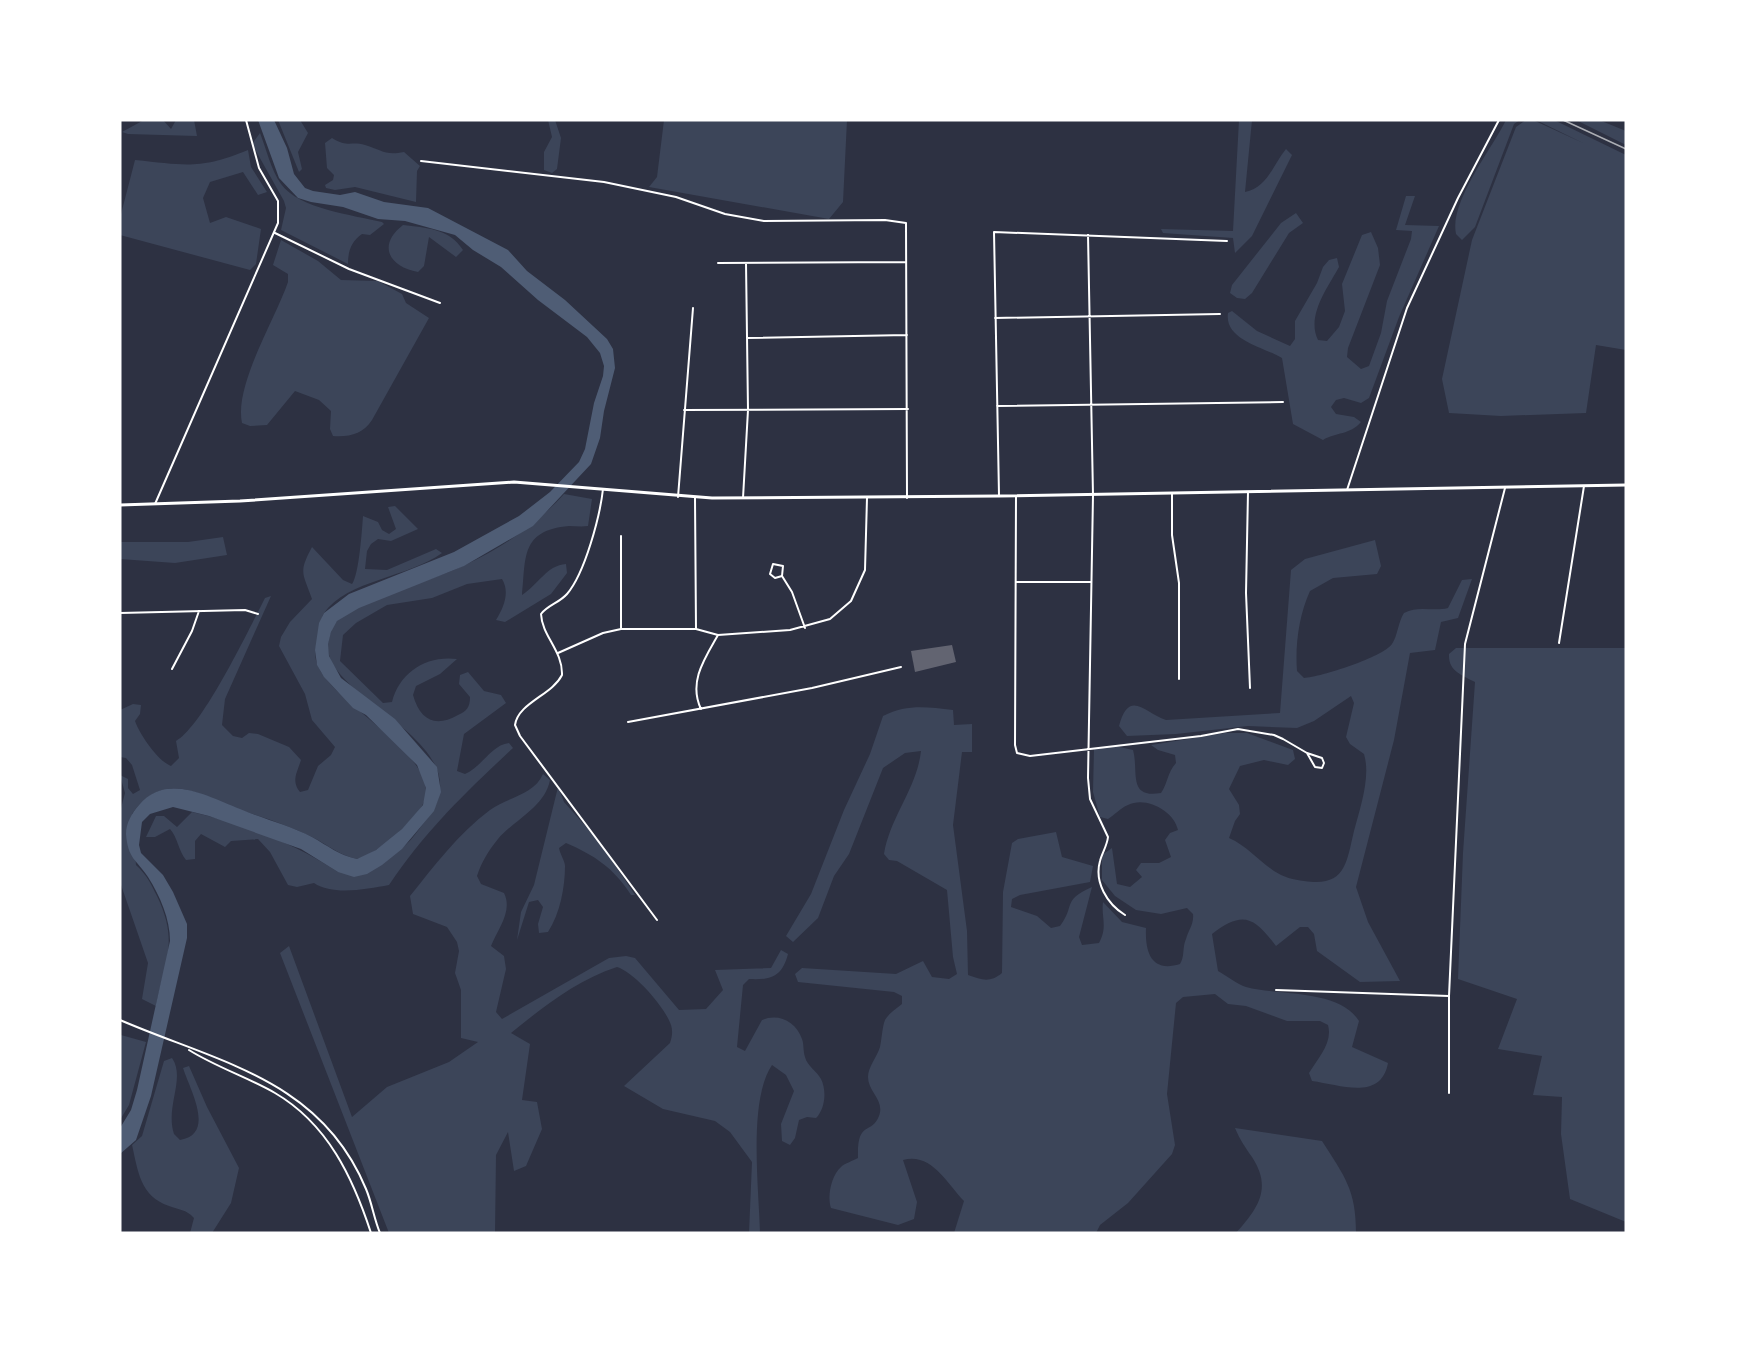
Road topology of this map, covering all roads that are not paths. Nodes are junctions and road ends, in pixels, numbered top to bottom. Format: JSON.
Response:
{"nodes":[{"id":1,"x":246,"y":120,"type":"edge"},
{"id":2,"x":1499,"y":120,"type":"edge"},
{"id":3,"x":421,"y":160,"type":"dead end"},
{"id":4,"x":274,"y":233,"type":"junction"},
{"id":5,"x":1088,"y":235,"type":"junction"},
{"id":6,"x":1227,"y":241,"type":"dead end"},
{"id":7,"x":906,"y":262,"type":"junction"},
{"id":8,"x":718,"y":263,"type":"dead end"},
{"id":9,"x":746,"y":263,"type":"junction"},
{"id":10,"x":440,"y":303,"type":"dead end"},
{"id":11,"x":693,"y":308,"type":"dead end"},
{"id":12,"x":1220,"y":314,"type":"dead end"},
{"id":13,"x":1089,"y":317,"type":"junction"},
{"id":14,"x":995,"y":318,"type":"junction"},
{"id":15,"x":907,"y":335,"type":"junction"},
{"id":16,"x":747,"y":338,"type":"junction"},
{"id":17,"x":1283,"y":402,"type":"dead end"},
{"id":18,"x":1091,"y":405,"type":"junction"},
{"id":19,"x":997,"y":406,"type":"junction"},
{"id":20,"x":684,"y":410,"type":"junction"},
{"id":21,"x":748,"y":410,"type":"junction"},
{"id":22,"x":908,"y":410,"type":"junction"},
{"id":23,"x":1626,"y":485,"type":"edge"},
{"id":24,"x":1584,"y":486,"type":"junction"},
{"id":25,"x":1505,"y":488,"type":"junction"},
{"id":26,"x":603,"y":489,"type":"junction"},
{"id":27,"x":1347,"y":490,"type":"junction"},
{"id":28,"x":1248,"y":492,"type":"junction"},
{"id":29,"x":1172,"y":493,"type":"junction"},
{"id":30,"x":1093,"y":495,"type":"junction"},
{"id":31,"x":999,"y":496,"type":"junction"},
{"id":32,"x":1016,"y":496,"type":"junction"},
{"id":33,"x":678,"y":497,"type":"junction"},
{"id":34,"x":695,"y":498,"type":"junction"},
{"id":35,"x":743,"y":498,"type":"junction"},
{"id":36,"x":867,"y":498,"type":"junction"},
{"id":37,"x":908,"y":498,"type":"junction"},
{"id":38,"x":120,"y":505,"type":"edge"},
{"id":39,"x":155,"y":505,"type":"junction"},
{"id":40,"x":621,"y":536,"type":"dead end"},
{"id":41,"x":782,"y":576,"type":"junction"},
{"id":42,"x":1016,"y":582,"type":"junction"},
{"id":43,"x":1091,"y":582,"type":"junction"},
{"id":44,"x":199,"y":611,"type":"junction"},
{"id":45,"x":120,"y":613,"type":"edge"},
{"id":46,"x":258,"y":614,"type":"dead end"},
{"id":47,"x":805,"y":628,"type":"junction"},
{"id":48,"x":621,"y":629,"type":"junction"},
{"id":49,"x":696,"y":629,"type":"junction"},
{"id":50,"x":718,"y":635,"type":"junction"},
{"id":51,"x":1559,"y":643,"type":"dead end"},
{"id":52,"x":558,"y":654,"type":"junction"},
{"id":53,"x":901,"y":667,"type":"dead end"},
{"id":54,"x":172,"y":669,"type":"dead end"},
{"id":55,"x":1179,"y":679,"type":"dead end"},
{"id":56,"x":1250,"y":688,"type":"dead end"},
{"id":57,"x":701,"y":709,"type":"junction"},
{"id":58,"x":628,"y":722,"type":"dead end"},
{"id":59,"x":1090,"y":747,"type":"junction"},
{"id":60,"x":1306,"y":753,"type":"junction"},
{"id":61,"x":1125,"y":915,"type":"dead end"},
{"id":62,"x":657,"y":920,"type":"dead end"},
{"id":63,"x":1276,"y":990,"type":"dead end"},
{"id":64,"x":1449,"y":996,"type":"junction"},
{"id":65,"x":120,"y":1020,"type":"edge"},
{"id":66,"x":186,"y":1048,"type":"junction"},
{"id":67,"x":1449,"y":1093,"type":"dead end"},
{"id":68,"x":371,"y":1233,"type":"edge"},
{"id":69,"x":380,"y":1233,"type":"edge"}],
"edges":[{"from":1,"to":4,"type":"street"},
{"from":2,"to":27,"type":"street"},
{"from":3,"to":7,"type":"street"},
{"from":4,"to":10,"type":"street"},
{"from":4,"to":39,"type":"street"},
{"from":5,"to":6,"type":"street"},
{"from":5,"to":13,"type":"street"},
{"from":5,"to":14,"type":"street"},
{"from":7,"to":9,"type":"street"},
{"from":7,"to":15,"type":"street"},
{"from":8,"to":9,"type":"street"},
{"from":9,"to":16,"type":"street"},
{"from":11,"to":20,"type":"street"},
{"from":12,"to":13,"type":"street"},
{"from":13,"to":14,"type":"street"},
{"from":13,"to":18,"type":"street"},
{"from":14,"to":19,"type":"street"},
{"from":15,"to":16,"type":"street"},
{"from":15,"to":22,"type":"street"},
{"from":16,"to":21,"type":"street"},
{"from":17,"to":18,"type":"street"},
{"from":18,"to":19,"type":"street"},
{"from":18,"to":30,"type":"street"},
{"from":19,"to":31,"type":"street"},
{"from":20,"to":21,"type":"street"},
{"from":20,"to":33,"type":"street"},
{"from":21,"to":22,"type":"street"},
{"from":21,"to":35,"type":"street"},
{"from":22,"to":37,"type":"street"},
{"from":23,"to":24,"type":"main road"},
{"from":24,"to":25,"type":"main road"},
{"from":24,"to":51,"type":"street"},
{"from":25,"to":27,"type":"main road"},
{"from":25,"to":64,"type":"street"},
{"from":26,"to":33,"type":"main road"},
{"from":26,"to":39,"type":"main road"},
{"from":26,"to":52,"type":"street"},
{"from":27,"to":28,"type":"main road"},
{"from":28,"to":29,"type":"main road"},
{"from":28,"to":56,"type":"street"},
{"from":29,"to":30,"type":"main road"},
{"from":29,"to":55,"type":"street"},
{"from":30,"to":32,"type":"main road"},
{"from":30,"to":43,"type":"street"},
{"from":31,"to":32,"type":"main road"},
{"from":31,"to":37,"type":"main road"},
{"from":32,"to":42,"type":"street"},
{"from":33,"to":34,"type":"main road"},
{"from":34,"to":35,"type":"main road"},
{"from":34,"to":49,"type":"street"},
{"from":35,"to":36,"type":"main road"},
{"from":36,"to":37,"type":"main road"},
{"from":36,"to":47,"type":"street"},
{"from":38,"to":39,"type":"main road"},
{"from":40,"to":48,"type":"street"},
{"from":41,"to":41,"type":"street"},
{"from":41,"to":47,"type":"street"},
{"from":42,"to":43,"type":"street"},
{"from":42,"to":59,"type":"street"},
{"from":43,"to":59,"type":"street"},
{"from":44,"to":45,"type":"street"},
{"from":44,"to":46,"type":"street"},
{"from":44,"to":54,"type":"street"},
{"from":47,"to":50,"type":"street"},
{"from":48,"to":49,"type":"street"},
{"from":48,"to":52,"type":"street"},
{"from":49,"to":50,"type":"street"},
{"from":50,"to":57,"type":"street"},
{"from":52,"to":62,"type":"street"},
{"from":53,"to":57,"type":"street"},
{"from":57,"to":58,"type":"street"},
{"from":59,"to":60,"type":"street"},
{"from":59,"to":61,"type":"street"},
{"from":60,"to":60,"type":"street"},
{"from":63,"to":64,"type":"street"},
{"from":64,"to":67,"type":"street"},
{"from":65,"to":66,"type":"street"},
{"from":66,"to":68,"type":"street"},
{"from":66,"to":69,"type":"street"}]}
